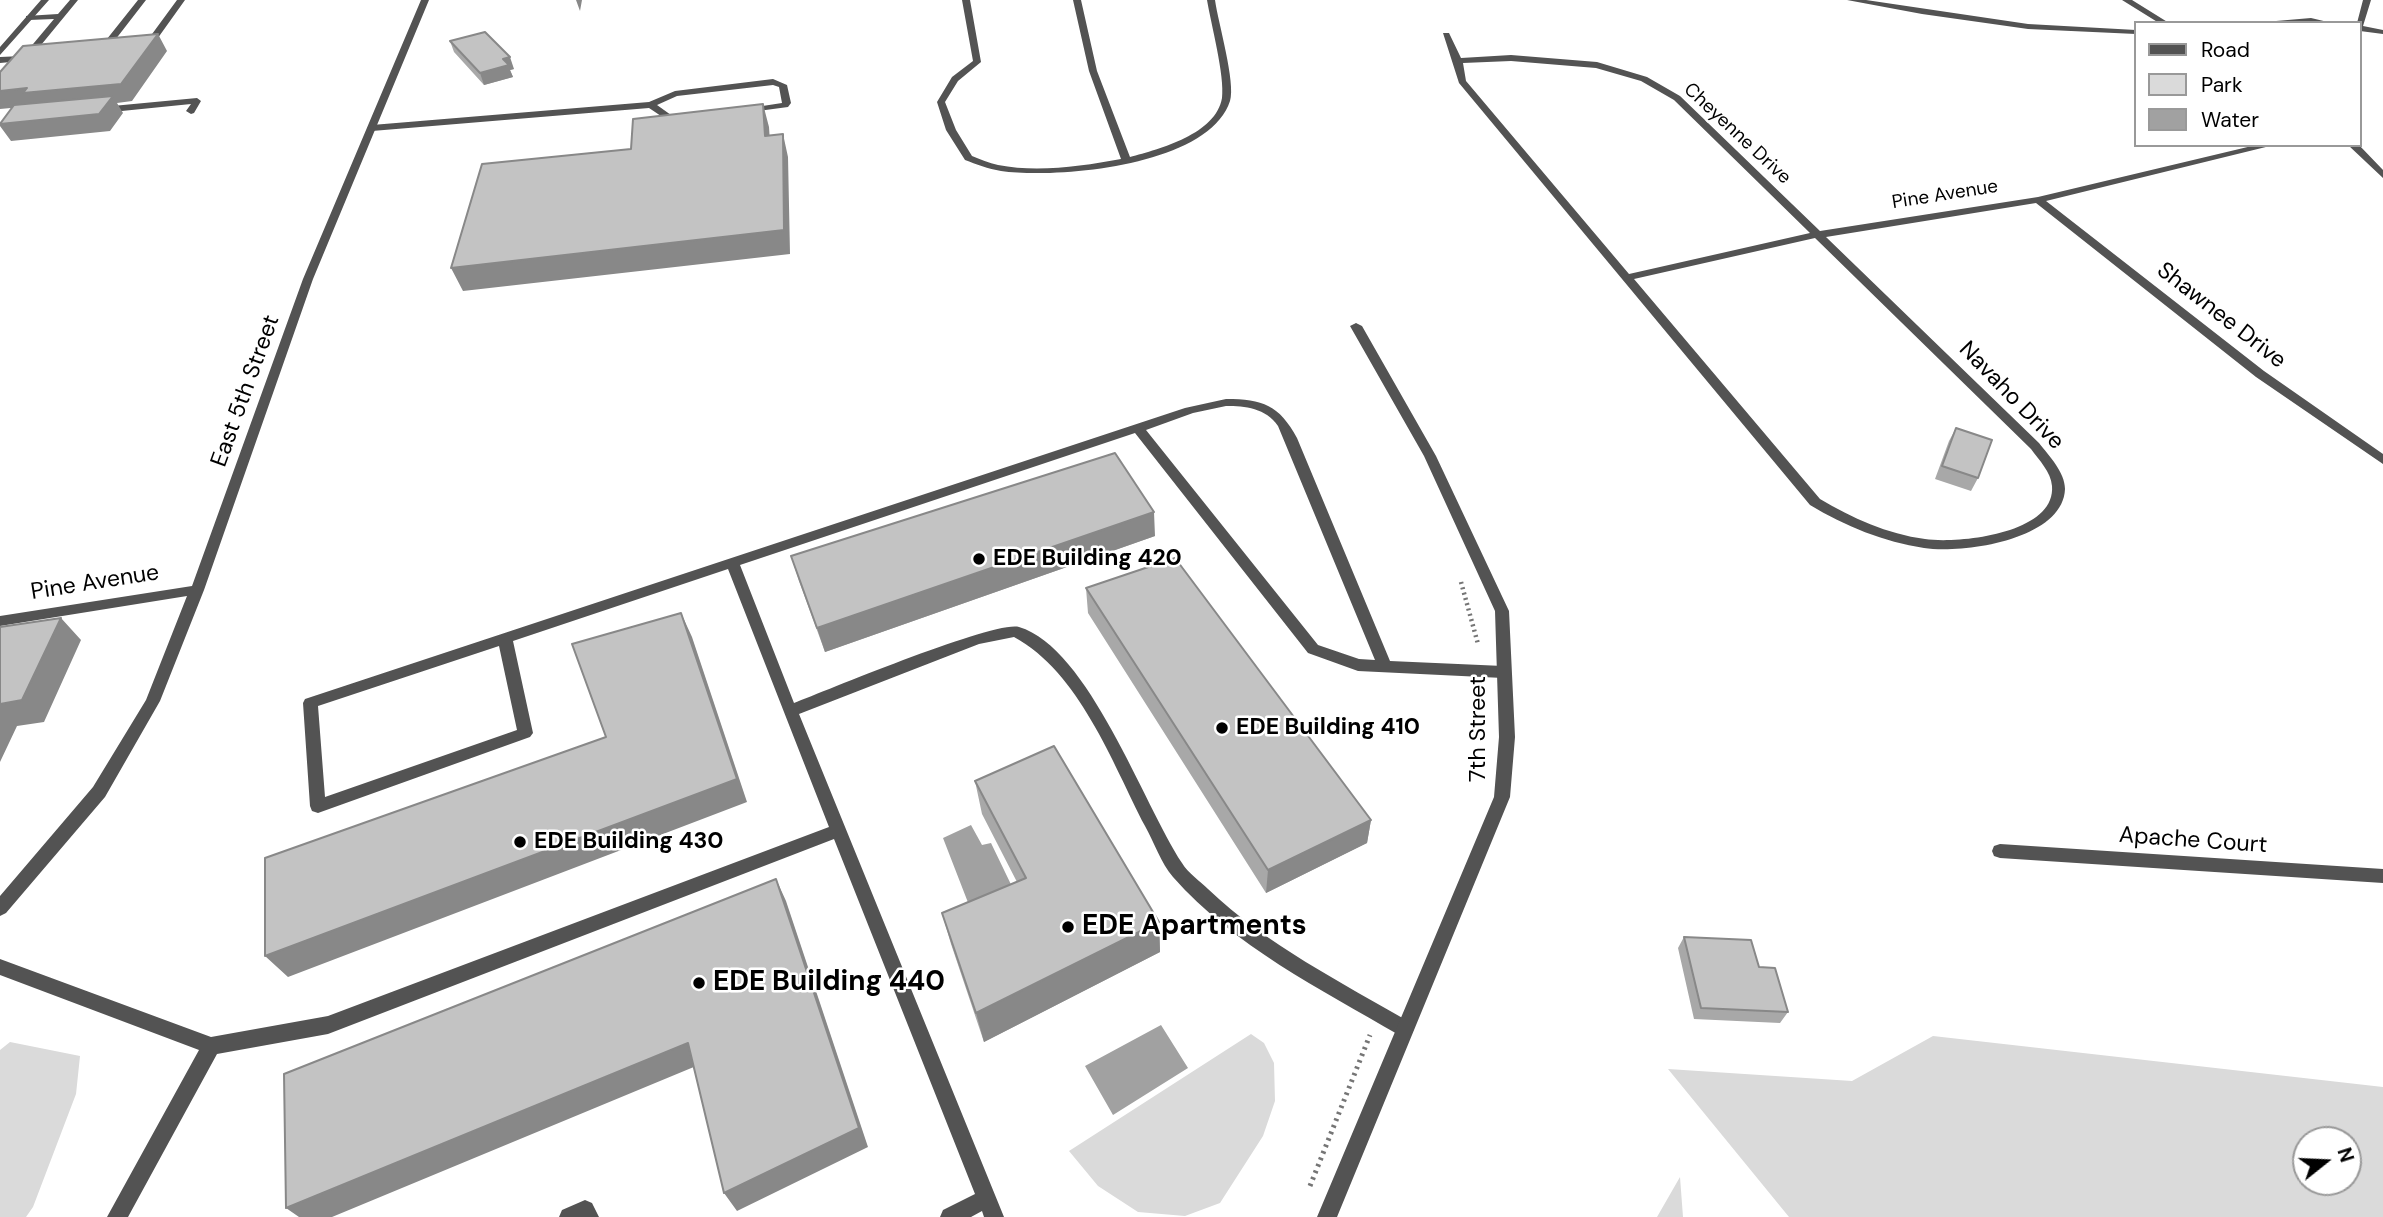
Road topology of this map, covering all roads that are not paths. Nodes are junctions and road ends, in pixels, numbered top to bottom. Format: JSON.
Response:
{"nodes":[{"id":1,"x":45,"y":0,"type":"edge"},
{"id":2,"x":74,"y":0,"type":"edge"},
{"id":3,"x":142,"y":0,"type":"edge"},
{"id":4,"x":181,"y":0,"type":"edge"},
{"id":5,"x":425,"y":0,"type":"edge"},
{"id":6,"x":966,"y":0,"type":"edge"},
{"id":7,"x":1077,"y":0,"type":"edge"},
{"id":8,"x":1211,"y":0,"type":"edge"},
{"id":9,"x":1851,"y":0,"type":"edge"},
{"id":10,"x":2126,"y":0,"type":"edge"},
{"id":11,"x":2367,"y":0,"type":"edge"},
{"id":12,"x":61,"y":16,"type":"junction"},
{"id":13,"x":29,"y":18,"type":"junction"},
{"id":14,"x":2162,"y":21,"type":"edge"},
{"id":15,"x":2362,"y":21,"type":"edge"},
{"id":16,"x":2362,"y":27,"type":"edge"},
{"id":17,"x":2134,"y":32,"type":"edge"},
{"id":18,"x":2383,"y":32,"type":"edge"},
{"id":19,"x":1446,"y":35,"type":"dead end"},
{"id":20,"x":136,"y":48,"type":"edge"},
{"id":21,"x":113,"y":50,"type":"edge"},
{"id":22,"x":102,"y":51,"type":"junction"},
{"id":23,"x":0,"y":52,"type":"edge"},
{"id":24,"x":89,"y":52,"type":"edge"},
{"id":25,"x":38,"y":57,"type":"edge"},
{"id":26,"x":25,"y":58,"type":"junction"},
{"id":27,"x":0,"y":60,"type":"edge"},
{"id":28,"x":1458,"y":61,"type":"junction"},
{"id":29,"x":651,"y":105,"type":"junction"},
{"id":30,"x":89,"y":111,"type":"edge"},
{"id":31,"x":191,"y":111,"type":"dead end"},
{"id":32,"x":740,"y":111,"type":"edge"},
{"id":33,"x":701,"y":115,"type":"edge"},
{"id":34,"x":372,"y":128,"type":"junction"},
{"id":35,"x":2261,"y":147,"type":"edge"},
{"id":36,"x":2355,"y":147,"type":"edge"},
{"id":37,"x":1126,"y":160,"type":"junction"},
{"id":38,"x":2383,"y":175,"type":"edge"},
{"id":39,"x":2038,"y":200,"type":"junction"},
{"id":40,"x":1818,"y":235,"type":"junction"},
{"id":41,"x":1625,"y":278,"type":"junction"},
{"id":42,"x":1356,"y":326,"type":"dead end"},
{"id":43,"x":1138,"y":428,"type":"junction"},
{"id":44,"x":2383,"y":460,"type":"edge"},
{"id":45,"x":732,"y":563,"type":"junction"},
{"id":46,"x":197,"y":590,"type":"junction"},
{"id":47,"x":0,"y":621,"type":"edge"},
{"id":48,"x":505,"y":639,"type":"junction"},
{"id":49,"x":1385,"y":666,"type":"junction"},
{"id":50,"x":1503,"y":672,"type":"junction"},
{"id":51,"x":790,"y":711,"type":"junction"},
{"id":52,"x":839,"y":830,"type":"junction"},
{"id":53,"x":2000,"y":851,"type":"dead end"},
{"id":54,"x":2383,"y":876,"type":"edge"},
{"id":55,"x":0,"y":908,"type":"edge"},
{"id":56,"x":0,"y":967,"type":"edge"},
{"id":57,"x":1405,"y":1029,"type":"junction"},
{"id":58,"x":211,"y":1046,"type":"junction"},
{"id":59,"x":986,"y":1198,"type":"junction"},
{"id":60,"x":117,"y":1217,"type":"edge"},
{"id":61,"x":569,"y":1217,"type":"edge"},
{"id":62,"x":589,"y":1217,"type":"edge"},
{"id":63,"x":950,"y":1217,"type":"edge"},
{"id":64,"x":994,"y":1217,"type":"edge"},
{"id":65,"x":1327,"y":1217,"type":"edge"}],
"edges":[{"from":1,"to":13,"type":"street"},
{"from":2,"to":12,"type":"street"},
{"from":3,"to":22,"type":"street"},
{"from":4,"to":20,"type":"street"},
{"from":5,"to":34,"type":"street","name":"East 5th Street"},
{"from":6,"to":37,"type":"street"},
{"from":7,"to":37,"type":"street"},
{"from":8,"to":37,"type":"street"},
{"from":9,"to":17,"type":"street"},
{"from":10,"to":14,"type":"street"},
{"from":11,"to":15,"type":"street"},
{"from":12,"to":13,"type":"street"},
{"from":12,"to":26,"type":"street"},
{"from":13,"to":23,"type":"street"},
{"from":16,"to":18,"type":"street"},
{"from":19,"to":28,"type":"street"},
{"from":21,"to":22,"type":"street"},
{"from":22,"to":24,"type":"street"},
{"from":25,"to":26,"type":"street"},
{"from":26,"to":27,"type":"street"},
{"from":28,"to":40,"type":"street","name":"Cheyenne Drive"},
{"from":28,"to":41,"type":"street"},
{"from":29,"to":32,"type":"street"},
{"from":29,"to":33,"type":"street"},
{"from":29,"to":34,"type":"street"},
{"from":30,"to":31,"type":"street"},
{"from":34,"to":46,"type":"street","name":"East 5th Street"},
{"from":35,"to":39,"type":"street","name":"Pine Avenue"},
{"from":36,"to":38,"type":"street"},
{"from":39,"to":40,"type":"street","name":"Pine Avenue"},
{"from":39,"to":44,"type":"street","name":"Shawnee Drive"},
{"from":40,"to":41,"type":"street","name":"Pine Avenue"},
{"from":40,"to":41,"type":"street","name":"Navaho Drive"},
{"from":42,"to":50,"type":"street","name":"7th Street"},
{"from":43,"to":45,"type":"street"},
{"from":43,"to":49,"type":"street"},
{"from":43,"to":49,"type":"street"},
{"from":45,"to":48,"type":"street"},
{"from":45,"to":51,"type":"street"},
{"from":46,"to":47,"type":"street","name":"Pine Avenue"},
{"from":46,"to":55,"type":"street","name":"East 5th Street"},
{"from":48,"to":48,"type":"street"},
{"from":49,"to":50,"type":"street"},
{"from":50,"to":57,"type":"street","name":"7th Street"},
{"from":51,"to":52,"type":"street"},
{"from":51,"to":57,"type":"street"},
{"from":52,"to":58,"type":"street"},
{"from":52,"to":59,"type":"street"},
{"from":53,"to":54,"type":"street","name":"Apache Court"},
{"from":56,"to":58,"type":"street"},
{"from":57,"to":65,"type":"street","name":"7th Street"},
{"from":58,"to":60,"type":"street"},
{"from":59,"to":63,"type":"street"},
{"from":59,"to":64,"type":"street"},
{"from":61,"to":62,"type":"street"}]}
